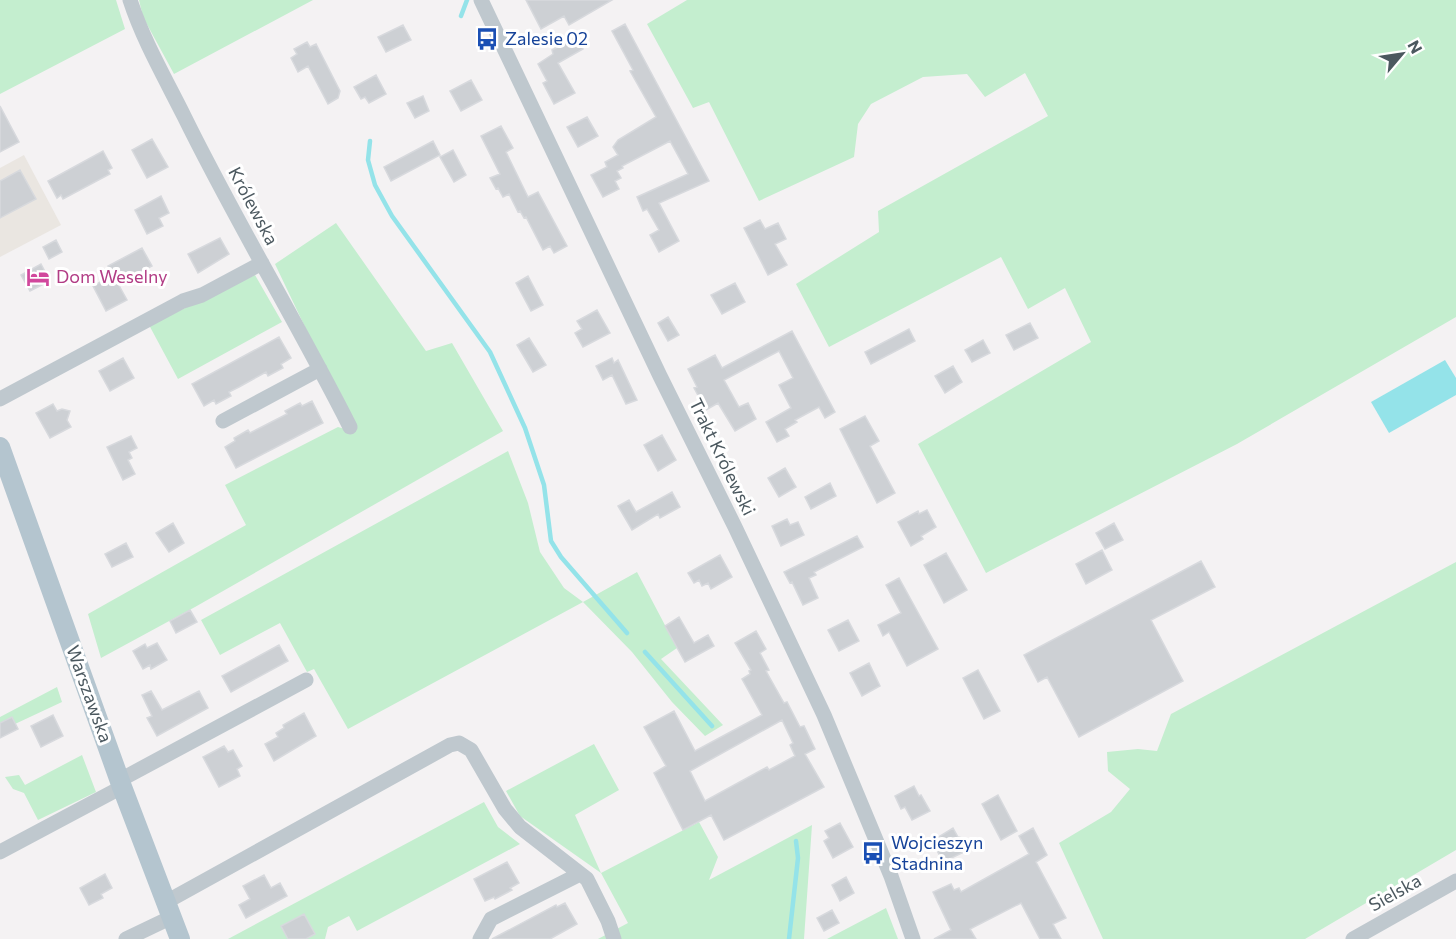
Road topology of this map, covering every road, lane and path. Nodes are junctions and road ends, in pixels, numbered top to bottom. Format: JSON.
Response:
{"nodes":[{"id":1,"x":130,"y":0,"type":"edge"},
{"id":2,"x":481,"y":0,"type":"edge"},
{"id":3,"x":262,"y":263,"type":"junction"},
{"id":4,"x":320,"y":369,"type":"junction"},
{"id":5,"x":0,"y":399,"type":"edge"},
{"id":6,"x":223,"y":421,"type":"dead end"},
{"id":7,"x":350,"y":427,"type":"dead end"},
{"id":8,"x":0,"y":447,"type":"edge"},
{"id":9,"x":306,"y":680,"type":"dead end"},
{"id":10,"x":121,"y":784,"type":"junction"},
{"id":11,"x":0,"y":852,"type":"edge"},
{"id":12,"x":580,"y":874,"type":"junction"},
{"id":13,"x":1456,"y":881,"type":"edge"},
{"id":14,"x":169,"y":909,"type":"junction"},
{"id":15,"x":126,"y":939,"type":"edge"},
{"id":16,"x":180,"y":939,"type":"edge"},
{"id":17,"x":480,"y":939,"type":"edge"},
{"id":18,"x":614,"y":939,"type":"edge"},
{"id":19,"x":913,"y":939,"type":"edge"},
{"id":20,"x":1353,"y":939,"type":"edge"}],
"edges":[{"from":1,"to":3,"type":"street","name":"Królewska"},
{"from":2,"to":19,"type":"street","name":"Trakt Królewski"},
{"from":3,"to":4,"type":"street","name":"Królewska"},
{"from":3,"to":5,"type":"street"},
{"from":4,"to":6,"type":"street"},
{"from":4,"to":7,"type":"street","name":"Królewska"},
{"from":8,"to":10,"type":"main road","name":"Warszawska"},
{"from":9,"to":10,"type":"street"},
{"from":10,"to":11,"type":"street"},
{"from":10,"to":14,"type":"main road","name":"Warszawska"},
{"from":12,"to":14,"type":"street"},
{"from":12,"to":17,"type":"street"},
{"from":12,"to":18,"type":"street"},
{"from":13,"to":20,"type":"street","name":"Sielska"},
{"from":14,"to":15,"type":"street"},
{"from":14,"to":16,"type":"main road","name":"Warszawska"}]}
